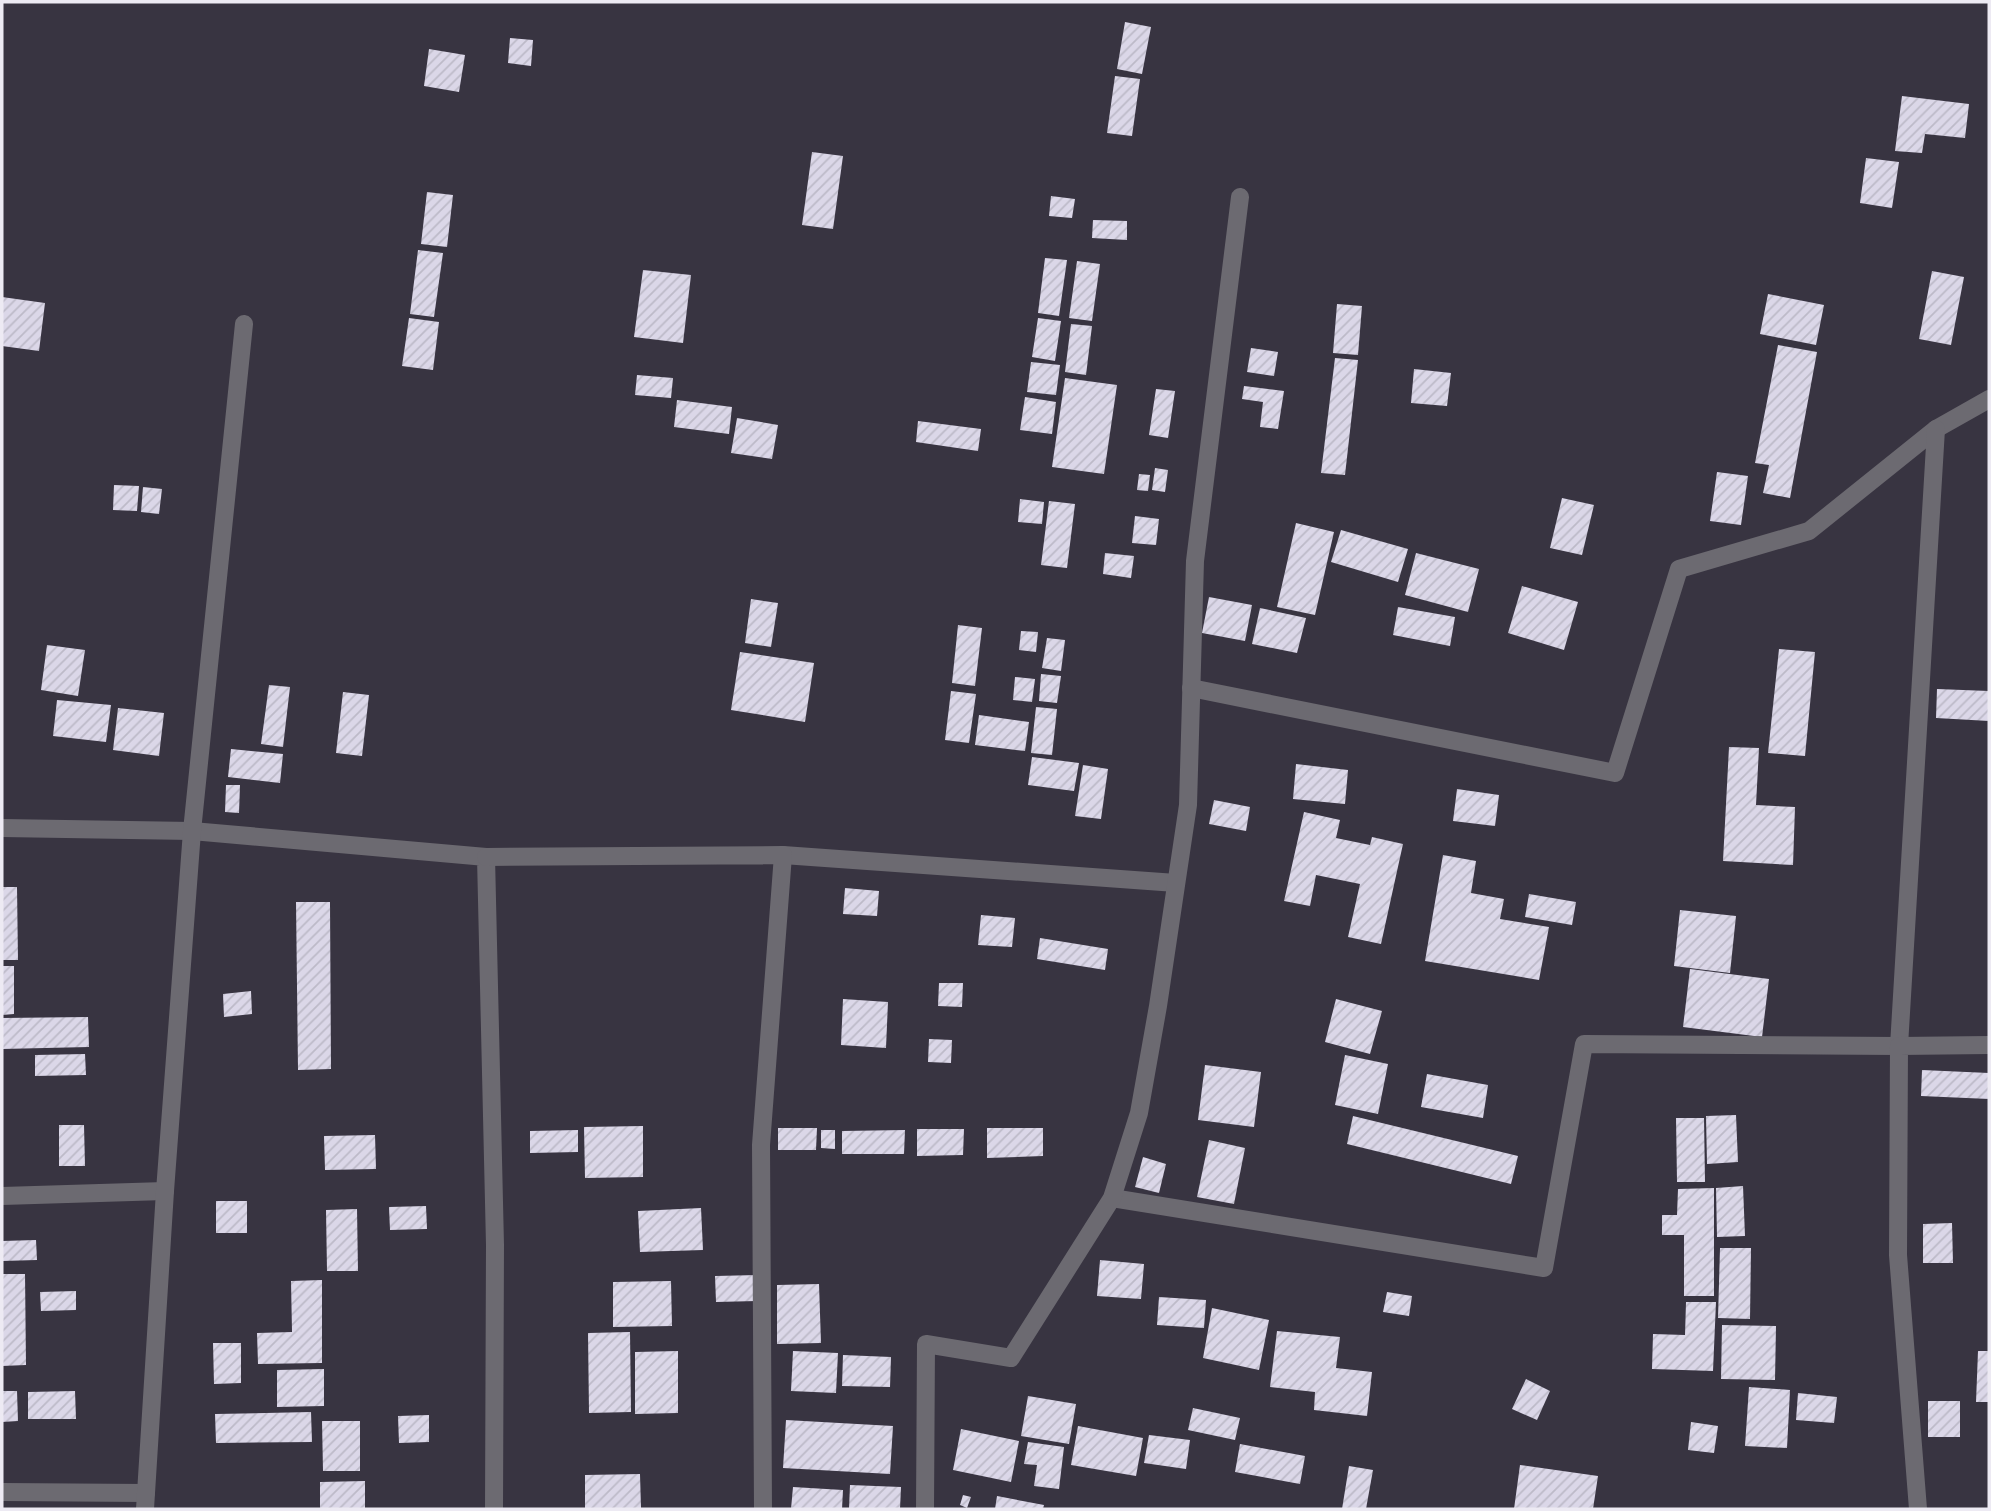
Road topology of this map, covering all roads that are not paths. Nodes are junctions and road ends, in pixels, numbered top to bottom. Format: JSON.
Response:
{"nodes":[{"id":1,"x":1240,"y":197,"type":"dead end"},
{"id":2,"x":244,"y":324,"type":"dead end"},
{"id":3,"x":1989,"y":399,"type":"edge"},
{"id":4,"x":1936,"y":429,"type":"junction"},
{"id":5,"x":1191,"y":688,"type":"junction"},
{"id":6,"x":2,"y":828,"type":"edge"},
{"id":7,"x":191,"y":831,"type":"junction"},
{"id":8,"x":783,"y":855,"type":"junction"},
{"id":9,"x":486,"y":857,"type":"junction"},
{"id":10,"x":1176,"y":883,"type":"junction"},
{"id":11,"x":1989,"y":1045,"type":"edge"},
{"id":12,"x":1899,"y":1046,"type":"junction"},
{"id":13,"x":165,"y":1191,"type":"junction"},
{"id":14,"x":2,"y":1196,"type":"edge"},
{"id":15,"x":1112,"y":1198,"type":"junction"},
{"id":16,"x":2,"y":1492,"type":"edge"},
{"id":17,"x":146,"y":1501,"type":"edge"},
{"id":18,"x":494,"y":1509,"type":"edge"},
{"id":19,"x":763,"y":1509,"type":"edge"},
{"id":20,"x":925,"y":1509,"type":"edge"},
{"id":21,"x":1918,"y":1509,"type":"edge"}],
"edges":[{"from":1,"to":5,"type":"street"},
{"from":2,"to":7,"type":"street"},
{"from":3,"to":4,"type":"street"},
{"from":4,"to":5,"type":"street"},
{"from":4,"to":12,"type":"street"},
{"from":5,"to":10,"type":"street"},
{"from":6,"to":7,"type":"street"},
{"from":7,"to":9,"type":"street"},
{"from":7,"to":13,"type":"street"},
{"from":8,"to":9,"type":"street"},
{"from":8,"to":10,"type":"street"},
{"from":8,"to":19,"type":"street"},
{"from":9,"to":18,"type":"street"},
{"from":10,"to":15,"type":"street"},
{"from":11,"to":12,"type":"street"},
{"from":12,"to":15,"type":"street"},
{"from":12,"to":21,"type":"street"},
{"from":13,"to":14,"type":"street"},
{"from":13,"to":17,"type":"street"},
{"from":15,"to":20,"type":"street"},
{"from":16,"to":17,"type":"street"}]}
